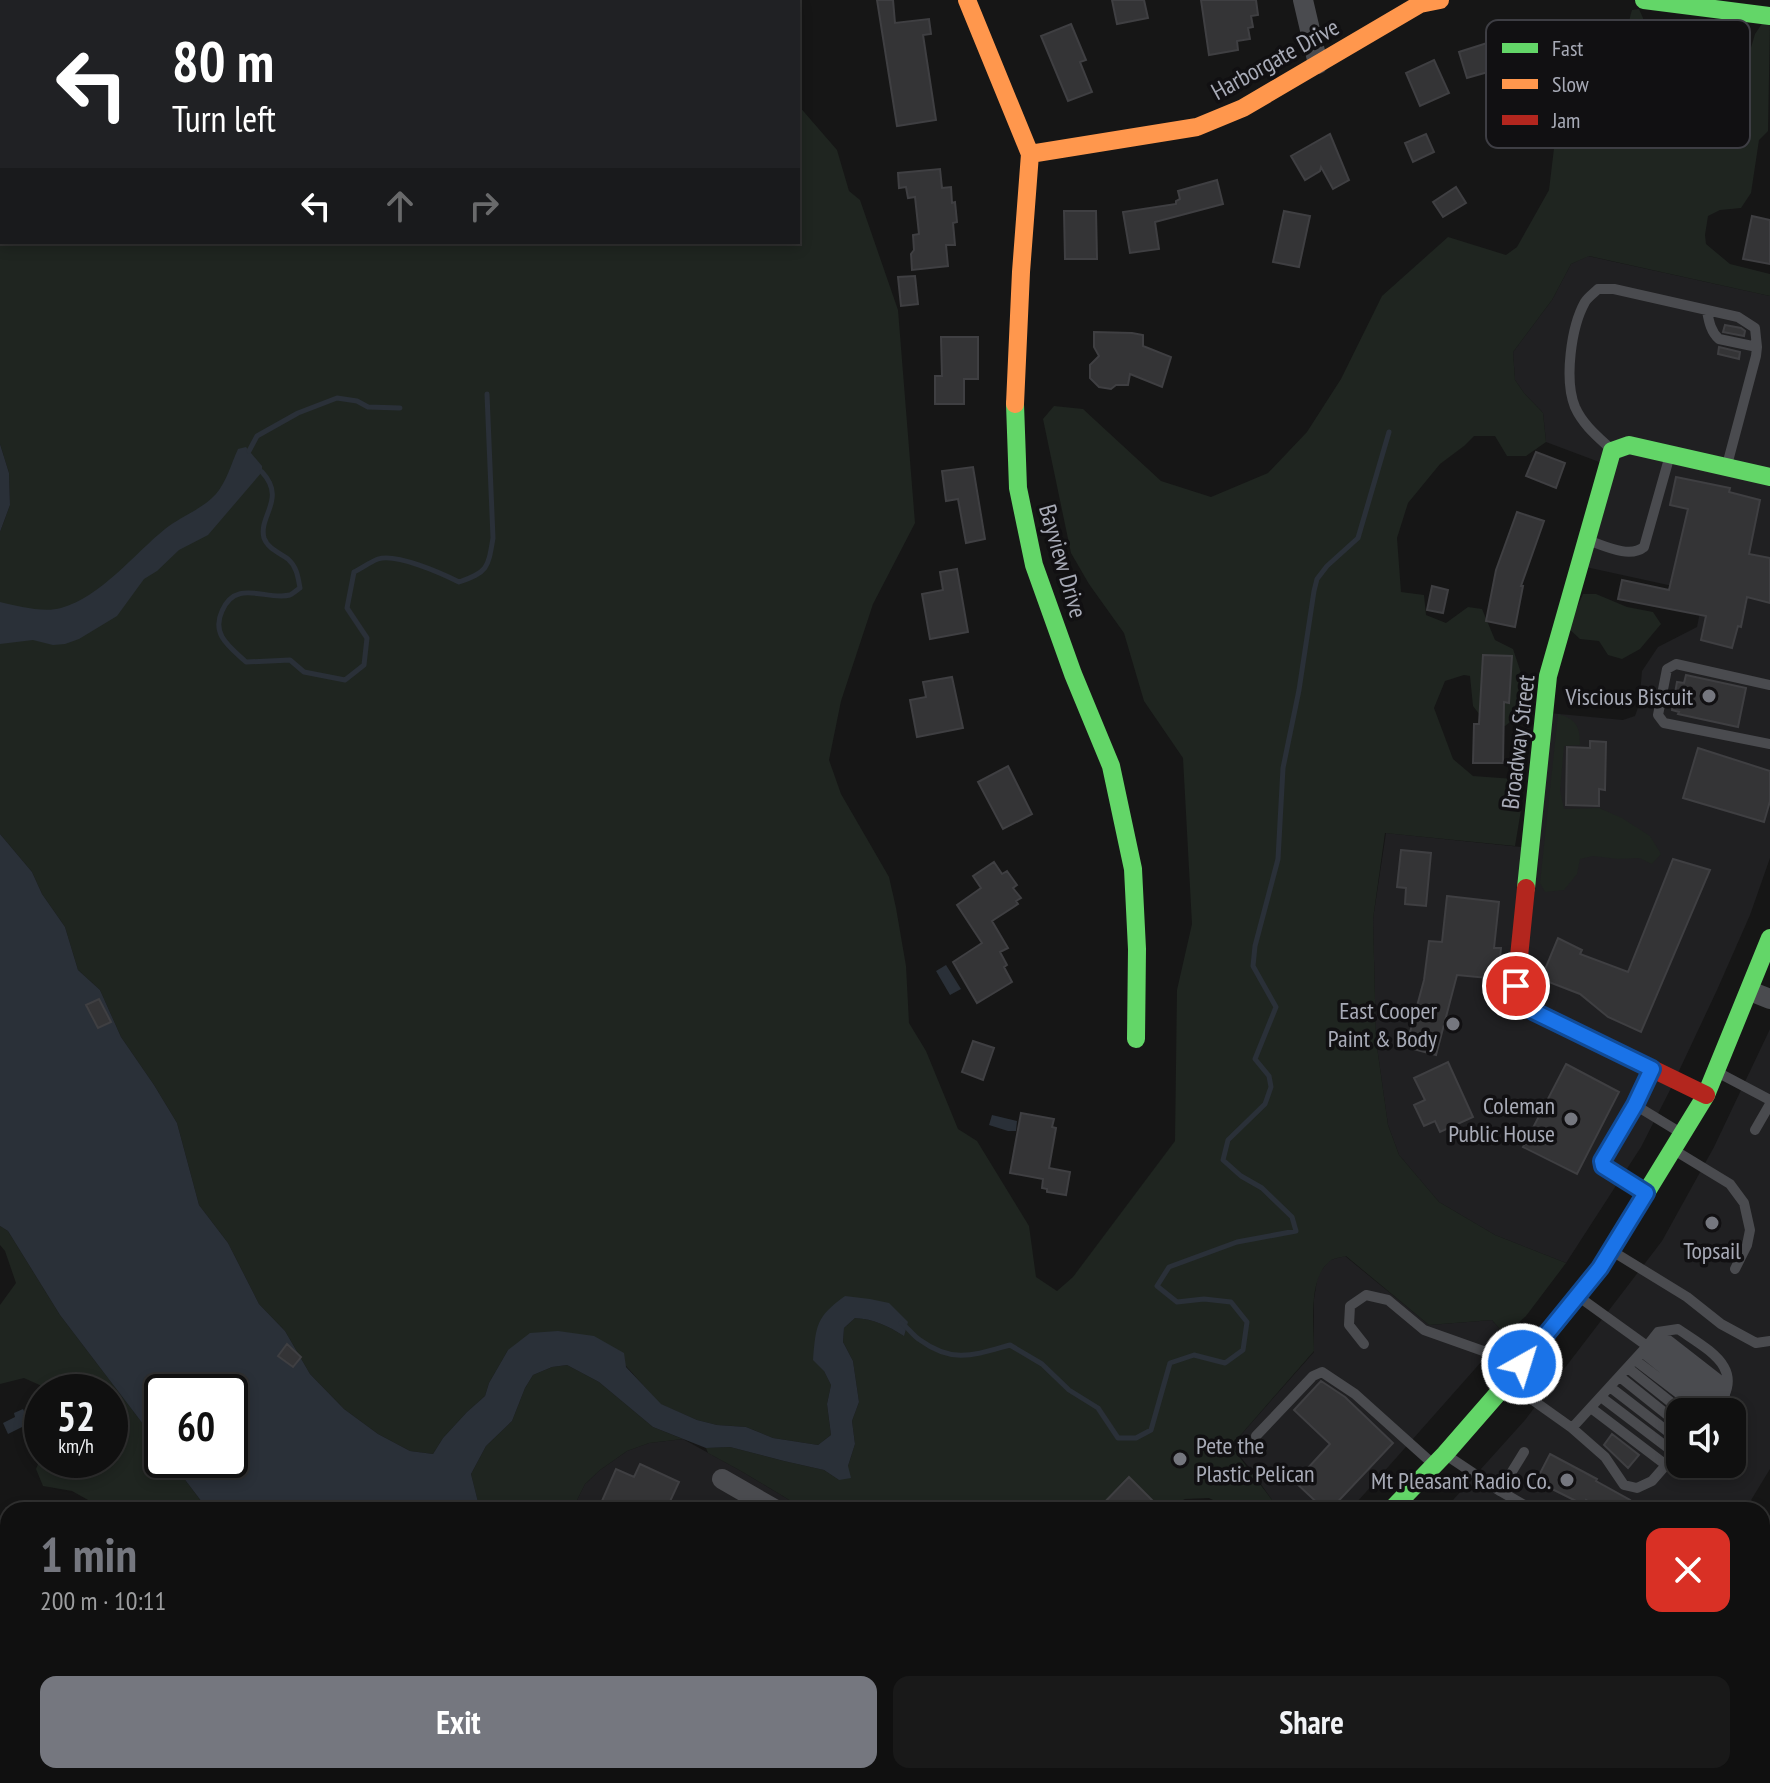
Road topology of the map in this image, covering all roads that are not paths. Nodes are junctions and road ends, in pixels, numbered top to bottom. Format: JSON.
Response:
{"nodes":[{"id":1,"x":967,"y":0,"type":"edge"},
{"id":2,"x":1303,"y":0,"type":"edge"},
{"id":3,"x":1440,"y":0,"type":"edge"},
{"id":4,"x":1644,"y":0,"type":"edge"},
{"id":5,"x":1770,"y":16,"type":"edge"},
{"id":6,"x":1318,"y":64,"type":"junction"},
{"id":7,"x":1030,"y":154,"type":"junction"},
{"id":8,"x":1707,"y":311,"type":"junction"},
{"id":9,"x":1757,"y":347,"type":"junction"},
{"id":10,"x":1612,"y":451,"type":"junction"},
{"id":11,"x":1670,"y":453,"type":"junction"},
{"id":12,"x":1726,"y":467,"type":"junction"},
{"id":13,"x":1770,"y":477,"type":"edge"},
{"id":14,"x":1587,"y":540,"type":"junction"},
{"id":15,"x":1770,"y":685,"type":"edge"},
{"id":16,"x":1770,"y":744,"type":"edge"},
{"id":17,"x":1770,"y":938,"type":"edge"},
{"id":18,"x":1750,"y":991,"type":"junction"},
{"id":19,"x":1770,"y":999,"type":"edge"},
{"id":20,"x":1136,"y":1039,"type":"dead end"},
{"id":21,"x":1652,"y":1069,"type":"junction"},
{"id":22,"x":1716,"y":1071,"type":"junction"},
{"id":23,"x":1706,"y":1095,"type":"junction"},
{"id":24,"x":1770,"y":1102,"type":"edge"},
{"id":25,"x":1635,"y":1105,"type":"junction"},
{"id":26,"x":1755,"y":1130,"type":"dead end"},
{"id":27,"x":1677,"y":1141,"type":"junction"},
{"id":28,"x":1646,"y":1193,"type":"junction"},
{"id":29,"x":1611,"y":1250,"type":"junction"},
{"id":30,"x":1735,"y":1269,"type":"dead end"},
{"id":31,"x":1577,"y":1296,"type":"junction"},
{"id":32,"x":1770,"y":1341,"type":"edge"},
{"id":33,"x":1364,"y":1344,"type":"dead end"},
{"id":34,"x":1640,"y":1354,"type":"junction"},
{"id":35,"x":1522,"y":1364,"type":"junction"},
{"id":36,"x":1508,"y":1382,"type":"junction"},
{"id":37,"x":1610,"y":1387,"type":"junction"},
{"id":38,"x":1601,"y":1397,"type":"junction"},
{"id":39,"x":1673,"y":1398,"type":"edge"},
{"id":40,"x":1709,"y":1398,"type":"edge"},
{"id":41,"x":1709,"y":1398,"type":"edge"},
{"id":42,"x":1709,"y":1398,"type":"edge"},
{"id":43,"x":1719,"y":1398,"type":"edge"},
{"id":44,"x":1666,"y":1400,"type":"edge"},
{"id":45,"x":1591,"y":1408,"type":"junction"},
{"id":46,"x":1572,"y":1428,"type":"junction"},
{"id":47,"x":1666,"y":1430,"type":"edge"},
{"id":48,"x":1256,"y":1436,"type":"dead end"},
{"id":49,"x":1666,"y":1443,"type":"edge"},
{"id":50,"x":1524,"y":1452,"type":"dead end"},
{"id":51,"x":1440,"y":1460,"type":"junction"},
{"id":52,"x":1666,"y":1465,"type":"joint"},
{"id":53,"x":722,"y":1479,"type":"dead end"},
{"id":54,"x":1500,"y":1491,"type":"junction"},
{"id":55,"x":762,"y":1502,"type":"edge"},
{"id":56,"x":1399,"y":1502,"type":"edge"},
{"id":57,"x":1519,"y":1502,"type":"edge"}],
"edges":[{"from":1,"to":7,"type":"street","name":"Bayview Drive"},
{"from":2,"to":6,"type":"street"},
{"from":3,"to":6,"type":"street","name":"Harborgate Drive"},
{"from":4,"to":5,"type":"street"},
{"from":6,"to":7,"type":"street","name":"Harborgate Drive"},
{"from":7,"to":20,"type":"street","name":"Bayview Drive"},
{"from":8,"to":9,"type":"lane"},
{"from":8,"to":9,"type":"lane"},
{"from":8,"to":10,"type":"lane"},
{"from":9,"to":12,"type":"lane"},
{"from":10,"to":11,"type":"street"},
{"from":10,"to":14,"type":"street","name":"Broadway Street"},
{"from":11,"to":12,"type":"street"},
{"from":11,"to":14,"type":"lane"},
{"from":12,"to":13,"type":"street"},
{"from":14,"to":21,"type":"street","name":"Broadway Street"},
{"from":15,"to":16,"type":"lane"},
{"from":17,"to":18,"type":"street"},
{"from":18,"to":19,"type":"street"},
{"from":18,"to":22,"type":"street"},
{"from":21,"to":23,"type":"street","name":"Broadway Street"},
{"from":21,"to":25,"type":"lane"},
{"from":22,"to":23,"type":"street"},
{"from":22,"to":24,"type":"lane"},
{"from":23,"to":27,"type":"street"},
{"from":24,"to":26,"type":"lane"},
{"from":25,"to":27,"type":"lane"},
{"from":25,"to":28,"type":"lane"},
{"from":27,"to":28,"type":"street"},
{"from":27,"to":30,"type":"lane"},
{"from":28,"to":29,"type":"street"},
{"from":29,"to":31,"type":"street"},
{"from":29,"to":32,"type":"lane"},
{"from":31,"to":34,"type":"lane"},
{"from":31,"to":35,"type":"street"},
{"from":33,"to":35,"type":"lane"},
{"from":34,"to":37,"type":"lane"},
{"from":34,"to":39,"type":"lane"},
{"from":34,"to":40,"type":"lane"},
{"from":34,"to":41,"type":"lane"},
{"from":34,"to":42,"type":"lane"},
{"from":34,"to":43,"type":"lane"},
{"from":34,"to":44,"type":"lane"},
{"from":35,"to":36,"type":"street"},
{"from":36,"to":46,"type":"lane"},
{"from":36,"to":51,"type":"street"},
{"from":37,"to":38,"type":"lane"},
{"from":37,"to":47,"type":"lane"},
{"from":38,"to":45,"type":"lane"},
{"from":38,"to":49,"type":"lane"},
{"from":45,"to":46,"type":"lane"},
{"from":45,"to":52,"type":"lane"},
{"from":46,"to":52,"type":"lane"},
{"from":48,"to":51,"type":"lane"},
{"from":50,"to":54,"type":"lane"},
{"from":51,"to":54,"type":"lane"},
{"from":51,"to":56,"type":"street"},
{"from":53,"to":55,"type":"street"},
{"from":54,"to":57,"type":"lane"}]}
